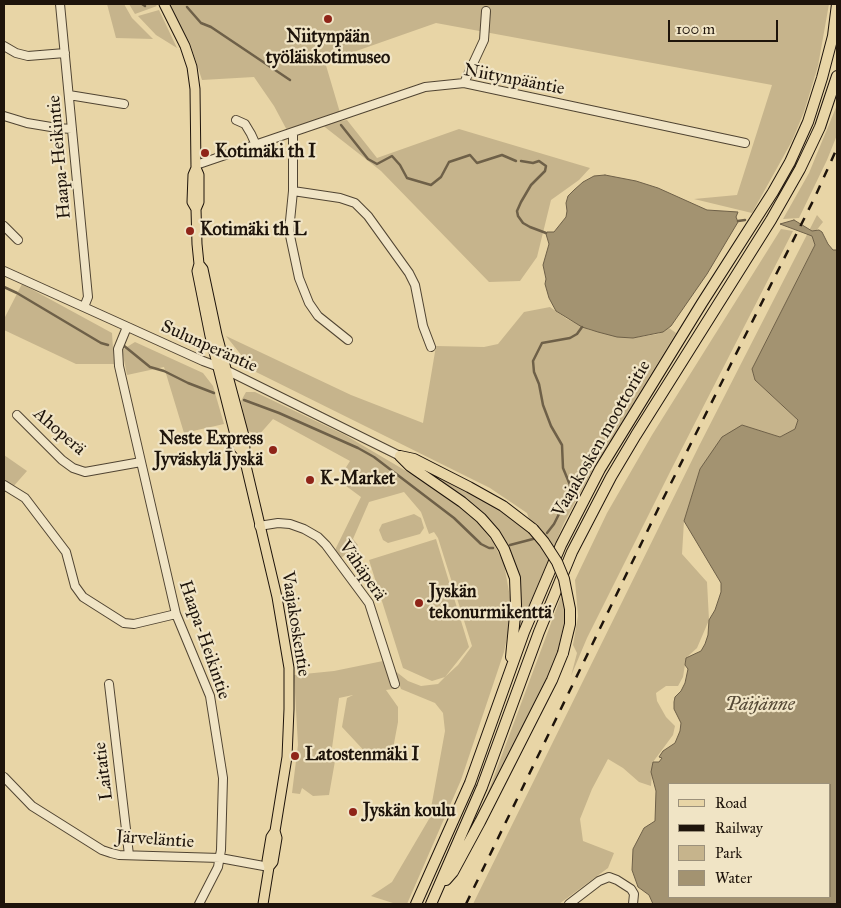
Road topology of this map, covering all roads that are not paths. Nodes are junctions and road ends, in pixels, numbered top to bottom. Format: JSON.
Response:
{"nodes":[{"id":1,"x":60,"y":4,"type":"edge"},
{"id":2,"x":164,"y":4,"type":"edge"},
{"id":3,"x":837,"y":4,"type":"edge"},
{"id":4,"x":486,"y":11,"type":"dead end"},
{"id":5,"x":4,"y":46,"type":"edge"},
{"id":6,"x":65,"y":52,"type":"junction"},
{"id":7,"x":837,"y":76,"type":"edge"},
{"id":8,"x":464,"y":83,"type":"junction"},
{"id":9,"x":69,"y":95,"type":"junction"},
{"id":10,"x":124,"y":104,"type":"dead end"},
{"id":11,"x":4,"y":116,"type":"edge"},
{"id":12,"x":236,"y":120,"type":"dead end"},
{"id":13,"x":72,"y":128,"type":"junction"},
{"id":14,"x":293,"y":133,"type":"junction"},
{"id":15,"x":745,"y":143,"type":"dead end"},
{"id":16,"x":256,"y":146,"type":"junction"},
{"id":17,"x":196,"y":167,"type":"junction"},
{"id":18,"x":293,"y":191,"type":"junction"},
{"id":19,"x":4,"y":226,"type":"edge"},
{"id":20,"x":18,"y":240,"type":"dead end"},
{"id":21,"x":4,"y":271,"type":"edge"},
{"id":22,"x":84,"y":307,"type":"junction"},
{"id":23,"x":127,"y":327,"type":"junction"},
{"id":24,"x":348,"y":340,"type":"dead end"},
{"id":25,"x":431,"y":347,"type":"dead end"},
{"id":26,"x":222,"y":368,"type":"junction"},
{"id":27,"x":16,"y":415,"type":"dead end"},
{"id":28,"x":400,"y":456,"type":"junction"},
{"id":29,"x":141,"y":462,"type":"junction"},
{"id":30,"x":4,"y":485,"type":"edge"},
{"id":31,"x":259,"y":526,"type":"junction"},
{"id":32,"x":176,"y":614,"type":"junction"},
{"id":33,"x":511,"y":668,"type":"junction"},
{"id":34,"x":109,"y":684,"type":"dead end"},
{"id":35,"x":395,"y":684,"type":"dead end"},
{"id":36,"x":4,"y":777,"type":"edge"},
{"id":37,"x":129,"y":855,"type":"junction"},
{"id":38,"x":220,"y":858,"type":"junction"},
{"id":39,"x":269,"y":867,"type":"junction"},
{"id":40,"x":439,"y":888,"type":"junction"},
{"id":41,"x":199,"y":904,"type":"edge"},
{"id":42,"x":263,"y":904,"type":"edge"},
{"id":43,"x":416,"y":904,"type":"edge"},
{"id":44,"x":431,"y":904,"type":"edge"},
{"id":45,"x":569,"y":904,"type":"edge"},
{"id":46,"x":632,"y":904,"type":"edge"}],
"edges":[{"from":1,"to":6,"type":"street","name":"Haapa-Heikintie"},
{"from":2,"to":17,"type":"main road","name":"Vaajakoskentie"},
{"from":3,"to":33,"type":"highway","name":"Vaajakosken moottoritie"},
{"from":4,"to":8,"type":"street"},
{"from":5,"to":6,"type":"street"},
{"from":6,"to":9,"type":"street","name":"Haapa-Heikintie"},
{"from":7,"to":40,"type":"highway","name":"Vaajakosken moottoritie"},
{"from":8,"to":14,"type":"street","name":"Niitynpääntie"},
{"from":8,"to":15,"type":"street","name":"Niitynpääntie"},
{"from":9,"to":10,"type":"street"},
{"from":9,"to":13,"type":"street","name":"Haapa-Heikintie"},
{"from":11,"to":13,"type":"street"},
{"from":12,"to":16,"type":"street"},
{"from":13,"to":22,"type":"street","name":"Haapa-Heikintie"},
{"from":14,"to":16,"type":"street","name":"Niitynpääntie"},
{"from":14,"to":18,"type":"street"},
{"from":16,"to":17,"type":"street","name":"Niitynpääntie"},
{"from":17,"to":26,"type":"main road","name":"Vaajakoskentie"},
{"from":18,"to":24,"type":"street"},
{"from":18,"to":25,"type":"street"},
{"from":19,"to":20,"type":"street"},
{"from":21,"to":22,"type":"street","name":"Sulunperäntie"},
{"from":22,"to":23,"type":"street","name":"Sulunperäntie"},
{"from":23,"to":26,"type":"street","name":"Sulunperäntie"},
{"from":23,"to":29,"type":"street","name":"Haapa-Heikintie"},
{"from":26,"to":28,"type":"street","name":"Sulunperäntie"},
{"from":26,"to":31,"type":"main road","name":"Vaajakoskentie"},
{"from":27,"to":29,"type":"street","name":"Ahoperä"},
{"from":28,"to":33,"type":"highway"},
{"from":28,"to":40,"type":"highway","bridge":true},
{"from":29,"to":32,"type":"street","name":"Haapa-Heikintie"},
{"from":30,"to":32,"type":"street"},
{"from":31,"to":35,"type":"street","name":"Vähäperä"},
{"from":31,"to":39,"type":"main road","name":"Vaajakoskentie"},
{"from":32,"to":38,"type":"street","name":"Haapa-Heikintie"},
{"from":33,"to":43,"type":"highway","name":"Vaajakosken moottoritie"},
{"from":34,"to":37,"type":"street","name":"Laitatie"},
{"from":36,"to":37,"type":"street","name":"Järveläntie"},
{"from":37,"to":38,"type":"street","name":"Järveläntie"},
{"from":38,"to":39,"type":"street","name":"Järveläntie"},
{"from":38,"to":41,"type":"street","name":"Haapa-Heikintie"},
{"from":39,"to":42,"type":"main road","name":"Vaajakoskentie"},
{"from":40,"to":44,"type":"highway","name":"Vaajakosken moottoritie"},
{"from":45,"to":46,"type":"street"}]}
